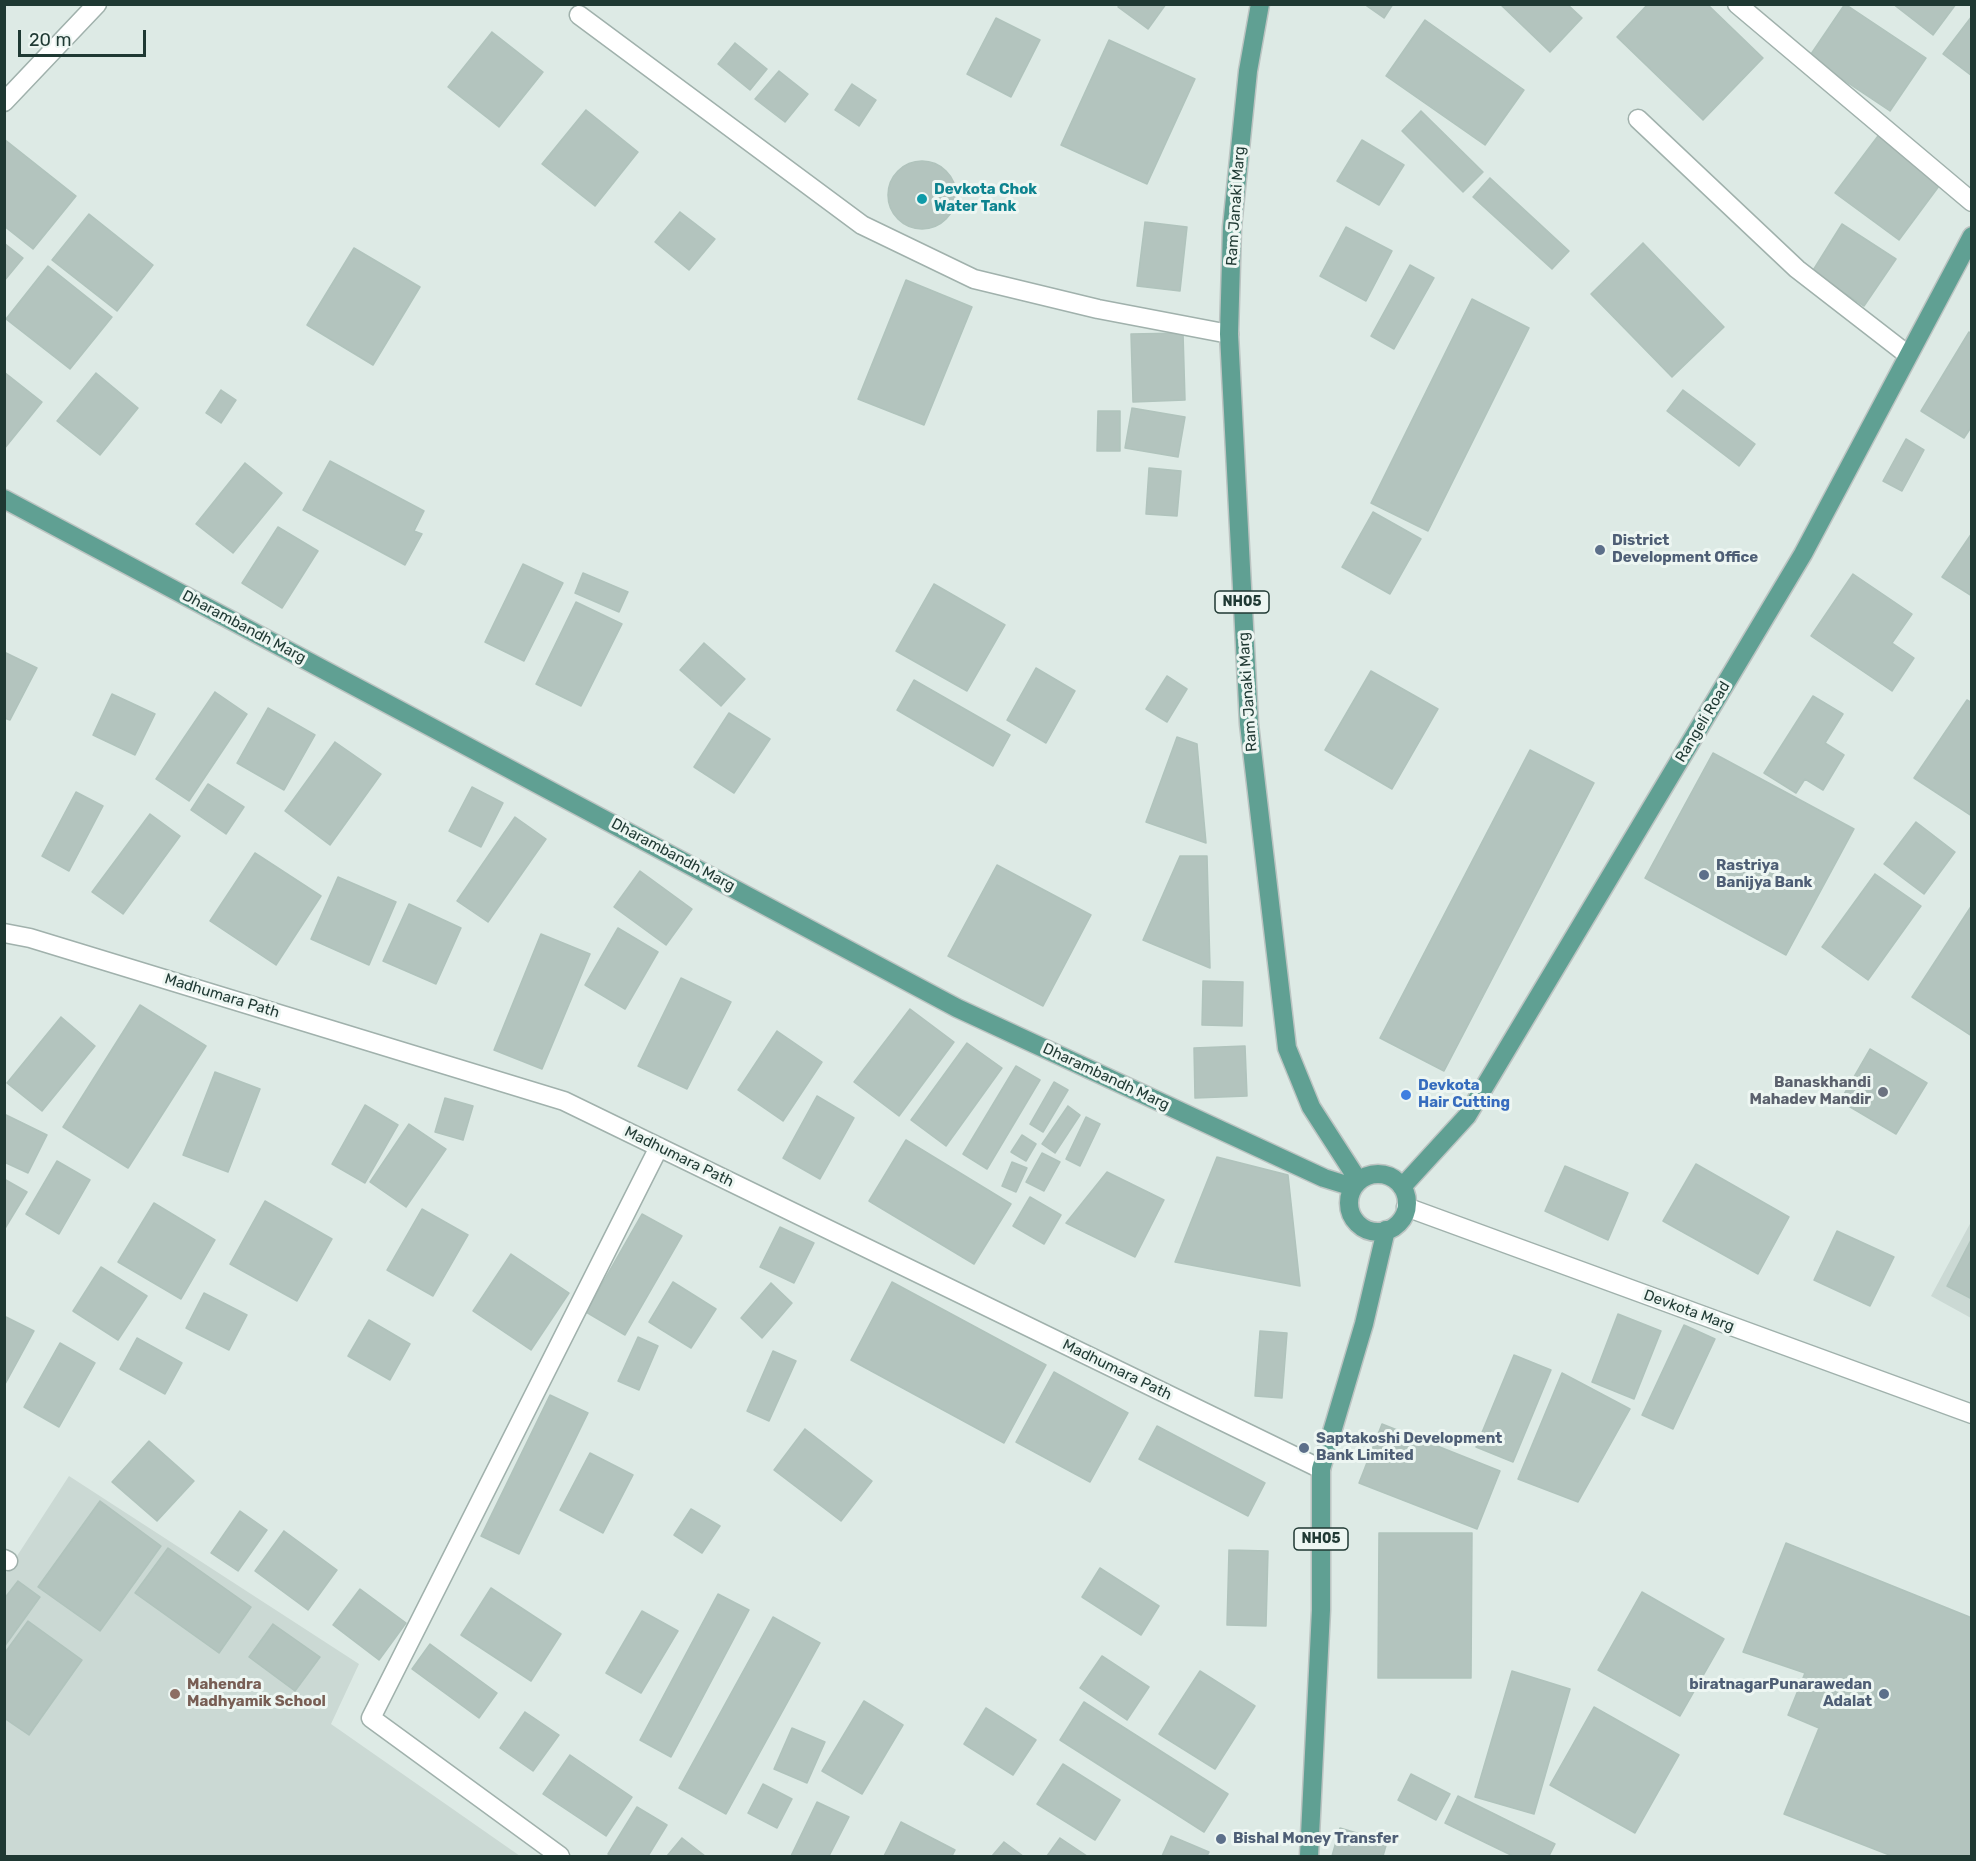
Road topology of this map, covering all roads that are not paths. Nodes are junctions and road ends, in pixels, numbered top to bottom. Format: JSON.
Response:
{"nodes":[{"id":1,"x":97,"y":4,"type":"edge"},
{"id":2,"x":1260,"y":4,"type":"edge"},
{"id":3,"x":1737,"y":4,"type":"edge"},
{"id":4,"x":579,"y":15,"type":"dead end"},
{"id":5,"x":4,"y":102,"type":"edge"},
{"id":6,"x":1638,"y":120,"type":"dead end"},
{"id":7,"x":1971,"y":202,"type":"edge"},
{"id":8,"x":1971,"y":236,"type":"edge"},
{"id":9,"x":1229,"y":334,"type":"junction"},
{"id":10,"x":1908,"y":356,"type":"junction"},
{"id":11,"x":4,"y":500,"type":"edge"},
{"id":12,"x":4,"y":933,"type":"edge"},
{"id":13,"x":659,"y":1147,"type":"junction"},
{"id":14,"x":1356,"y":1184,"type":"junction"},
{"id":15,"x":1402,"y":1187,"type":"junction"},
{"id":16,"x":1406,"y":1207,"type":"junction"},
{"id":17,"x":1386,"y":1230,"type":"junction"},
{"id":18,"x":1971,"y":1414,"type":"edge"},
{"id":19,"x":1320,"y":1469,"type":"junction"},
{"id":20,"x":560,"y":1857,"type":"edge"},
{"id":21,"x":1309,"y":1857,"type":"edge"}],
"edges":[{"from":1,"to":5,"type":"street"},
{"from":2,"to":9,"type":"main road","name":"Ram Janaki Marg","number":"NH05"},
{"from":3,"to":7,"type":"street"},
{"from":4,"to":9,"type":"street"},
{"from":6,"to":10,"type":"street"},
{"from":8,"to":10,"type":"main road","name":"Rangeli Road"},
{"from":9,"to":14,"type":"main road","name":"Ram Janaki Marg","number":"NH05"},
{"from":10,"to":15,"type":"main road","name":"Rangeli Road"},
{"from":11,"to":14,"type":"main road","name":"Dharambandh Marg"},
{"from":12,"to":13,"type":"street","name":"Madhumara Path"},
{"from":13,"to":19,"type":"street","name":"Madhumara Path"},
{"from":13,"to":20,"type":"street"},
{"from":14,"to":15,"type":"main road"},
{"from":14,"to":17,"type":"main road"},
{"from":15,"to":16,"type":"main road"},
{"from":16,"to":17,"type":"main road","number":"NH05"},
{"from":16,"to":18,"type":"street","name":"Devkota Marg"},
{"from":17,"to":19,"type":"main road","number":"NH05"},
{"from":19,"to":21,"type":"main road","number":"NH05"}]}
